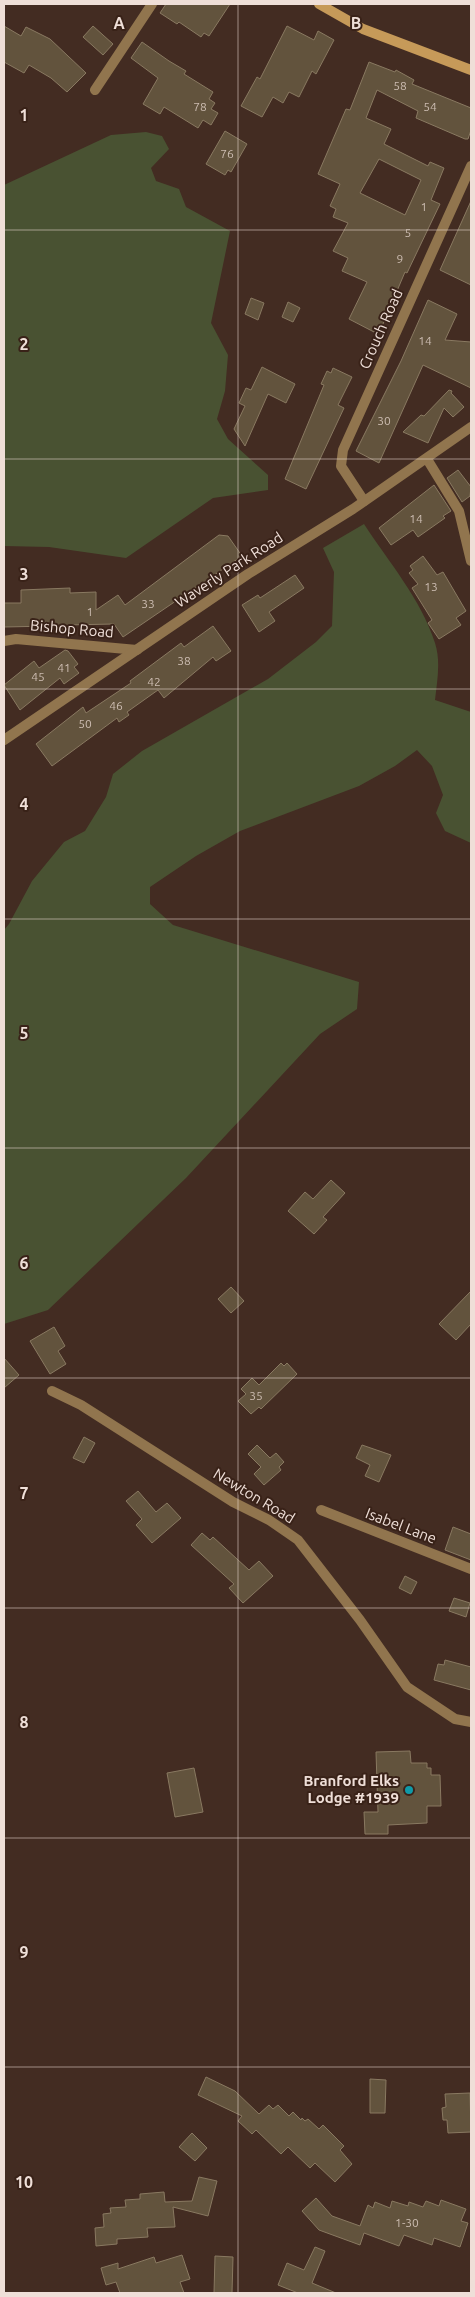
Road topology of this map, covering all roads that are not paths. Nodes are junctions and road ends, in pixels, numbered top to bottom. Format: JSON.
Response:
{"nodes":[{"id":1,"x":152,"y":4,"type":"edge"},
{"id":2,"x":319,"y":4,"type":"edge"},
{"id":3,"x":471,"y":70,"type":"edge"},
{"id":4,"x":95,"y":90,"type":"dead end"},
{"id":5,"x":471,"y":166,"type":"edge"},
{"id":6,"x":471,"y":427,"type":"edge"},
{"id":7,"x":427,"y":459,"type":"junction"},
{"id":8,"x":364,"y":501,"type":"junction"},
{"id":9,"x":471,"y":561,"type":"edge"},
{"id":10,"x":4,"y":640,"type":"edge"},
{"id":11,"x":137,"y":650,"type":"junction"},
{"id":12,"x":4,"y":740,"type":"edge"},
{"id":13,"x":52,"y":1391,"type":"dead end"},
{"id":14,"x":321,"y":1510,"type":"dead end"},
{"id":15,"x":471,"y":1569,"type":"edge"},
{"id":16,"x":471,"y":1722,"type":"edge"}],
"edges":[{"from":1,"to":4,"type":"street"},
{"from":2,"to":3,"type":"main road"},
{"from":5,"to":8,"type":"street","name":"Crouch Road"},
{"from":6,"to":7,"type":"street","name":"Waverly Park Road"},
{"from":7,"to":8,"type":"street","name":"Waverly Park Road"},
{"from":7,"to":9,"type":"street"},
{"from":8,"to":11,"type":"street","name":"Waverly Park Road"},
{"from":10,"to":11,"type":"street","name":"Bishop Road"},
{"from":11,"to":12,"type":"street","name":"Waverly Park Road"},
{"from":13,"to":16,"type":"street","name":"Newton Road"},
{"from":14,"to":15,"type":"street","name":"Isabel Lane"}]}
